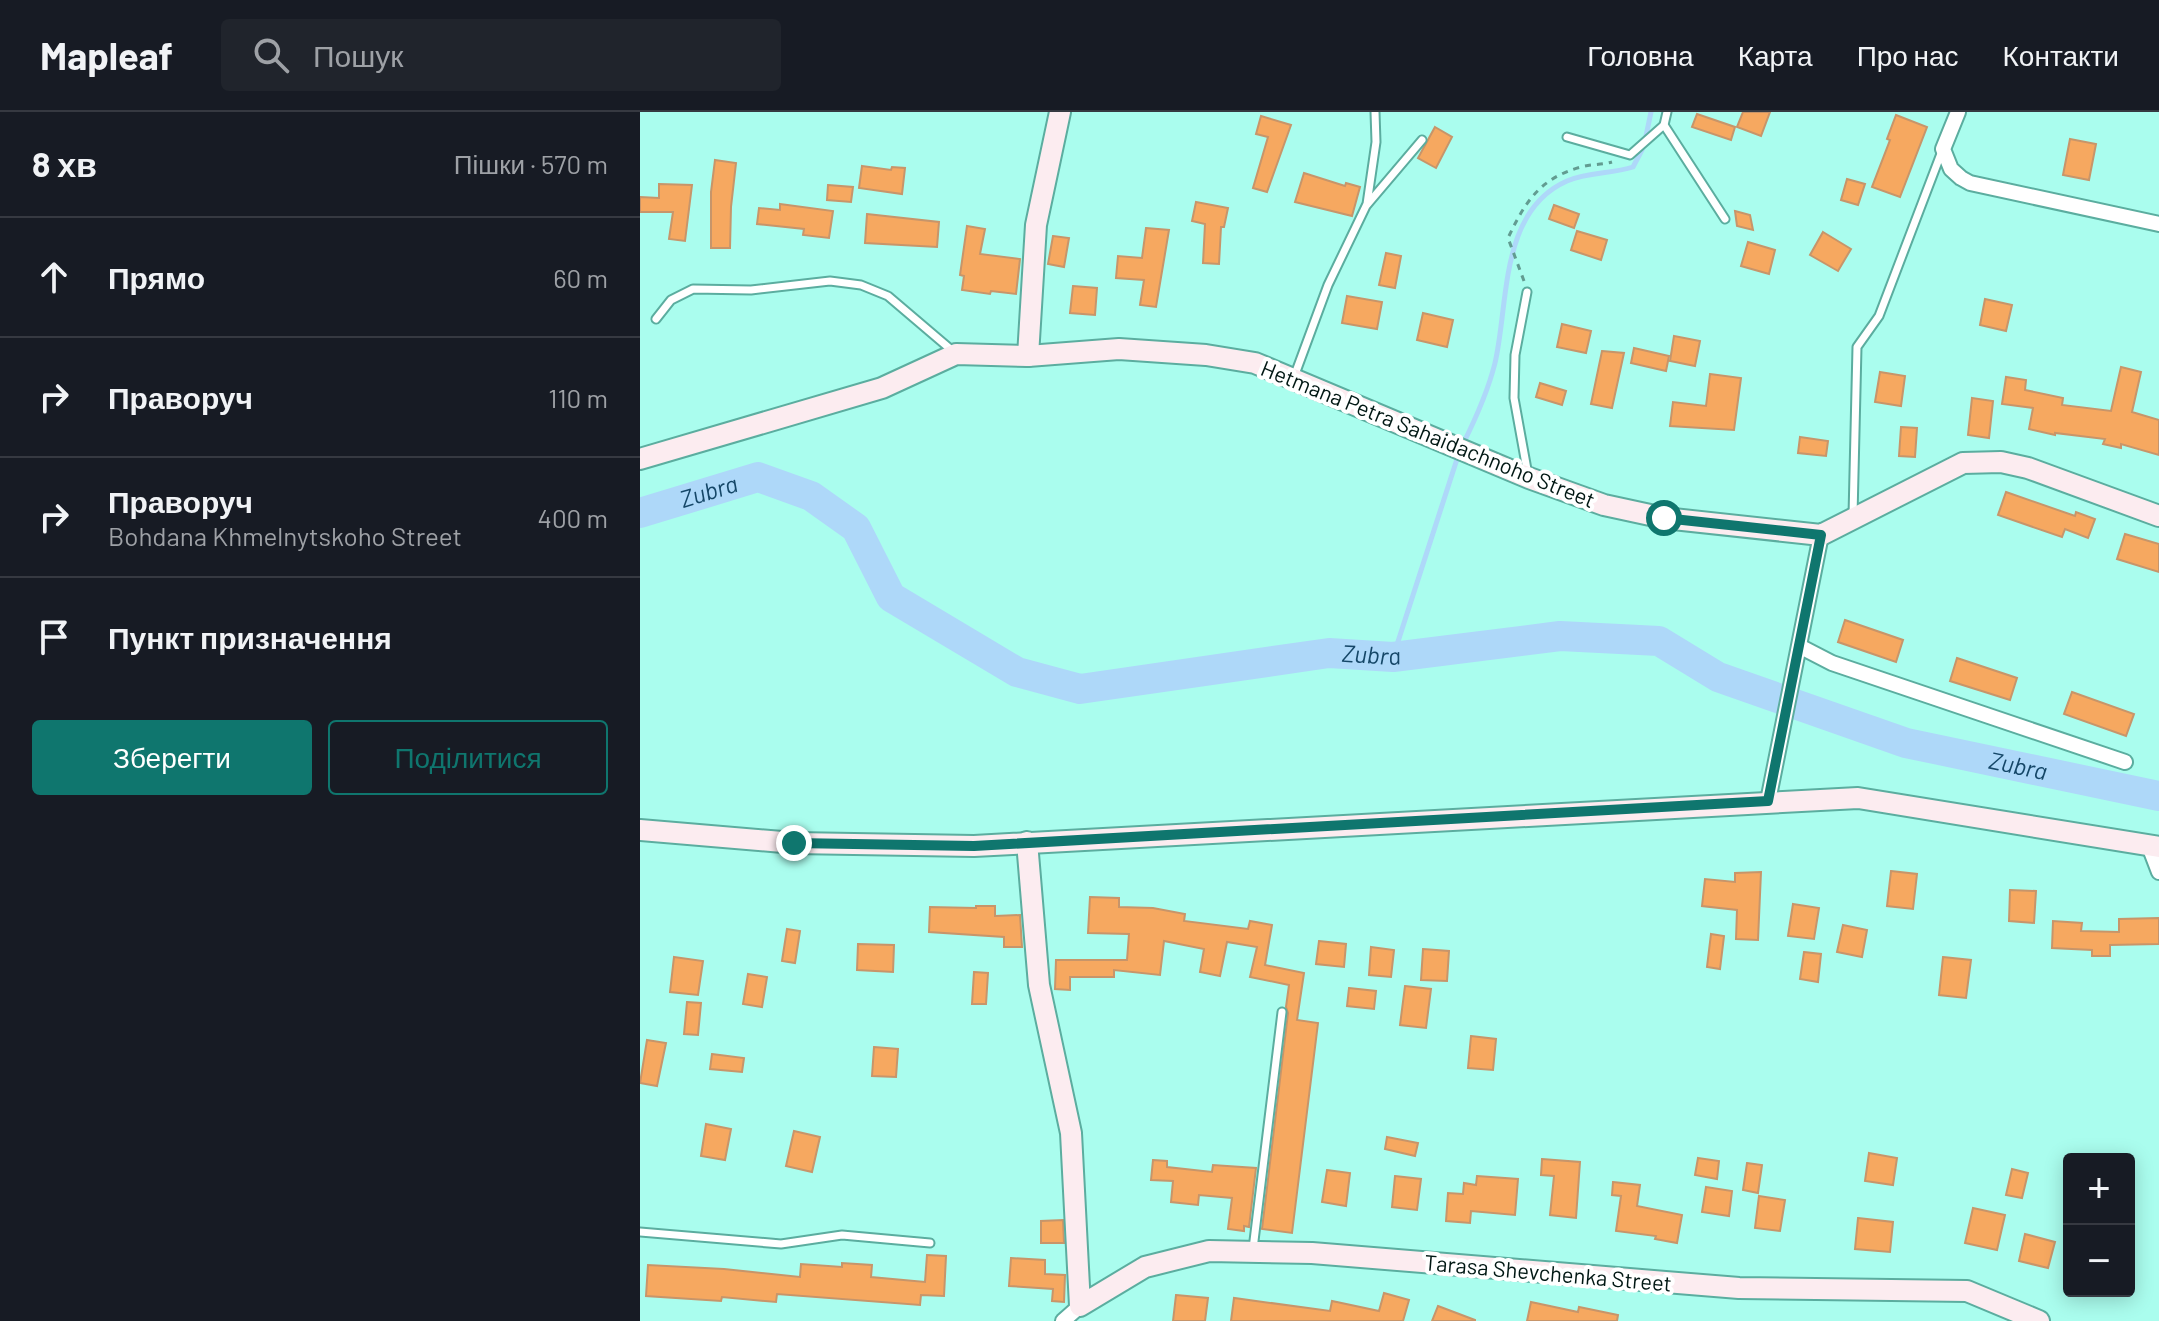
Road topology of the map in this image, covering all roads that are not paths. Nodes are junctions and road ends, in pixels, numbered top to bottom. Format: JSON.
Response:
{"nodes":[{"id":1,"x":1060,"y":112,"type":"edge"},
{"id":2,"x":1375,"y":112,"type":"edge"},
{"id":3,"x":1667,"y":112,"type":"edge"},
{"id":4,"x":1958,"y":112,"type":"edge"},
{"id":5,"x":1664,"y":125,"type":"junction"},
{"id":6,"x":1567,"y":137,"type":"dead end"},
{"id":7,"x":1422,"y":140,"type":"dead end"},
{"id":8,"x":1943,"y":149,"type":"junction"},
{"id":9,"x":1366,"y":206,"type":"junction"},
{"id":10,"x":1725,"y":219,"type":"dead end"},
{"id":11,"x":2159,"y":224,"type":"edge"},
{"id":12,"x":1527,"y":292,"type":"road end"},
{"id":13,"x":656,"y":319,"type":"dead end"},
{"id":14,"x":956,"y":354,"type":"junction"},
{"id":15,"x":1028,"y":356,"type":"junction"},
{"id":16,"x":1293,"y":379,"type":"junction"},
{"id":17,"x":640,"y":459,"type":"edge"},
{"id":18,"x":1529,"y":478,"type":"junction"},
{"id":19,"x":2159,"y":516,"type":"edge"},
{"id":20,"x":1853,"y":519,"type":"junction"},
{"id":21,"x":1821,"y":535,"type":"junction"},
{"id":22,"x":1801,"y":647,"type":"junction"},
{"id":23,"x":2125,"y":762,"type":"dead end"},
{"id":24,"x":1768,"y":801,"type":"junction"},
{"id":25,"x":640,"y":830,"type":"edge"},
{"id":26,"x":1027,"y":842,"type":"junction"},
{"id":27,"x":2154,"y":847,"type":"edge"},
{"id":28,"x":2159,"y":872,"type":"edge"},
{"id":29,"x":1282,"y":1012,"type":"dead end"},
{"id":30,"x":640,"y":1232,"type":"edge"},
{"id":31,"x":930,"y":1243,"type":"dead end"},
{"id":32,"x":1252,"y":1252,"type":"junction"},
{"id":33,"x":1070,"y":1317,"type":"edge"},
{"id":34,"x":2039,"y":1321,"type":"edge"}],
"edges":[{"from":1,"to":15,"type":"street"},
{"from":2,"to":9,"type":"lane"},
{"from":3,"to":5,"type":"lane"},
{"from":4,"to":8,"type":"street"},
{"from":5,"to":6,"type":"lane"},
{"from":5,"to":10,"type":"lane"},
{"from":7,"to":9,"type":"lane"},
{"from":8,"to":11,"type":"street"},
{"from":8,"to":20,"type":"lane"},
{"from":9,"to":16,"type":"lane"},
{"from":12,"to":18,"type":"lane"},
{"from":13,"to":14,"type":"lane"},
{"from":14,"to":15,"type":"street","name":"Hetmana Petra Sahaidachnoho Street"},
{"from":14,"to":17,"type":"street","name":"Hetmana Petra Sahaidachnoho Street"},
{"from":15,"to":16,"type":"street","name":"Hetmana Petra Sahaidachnoho Street"},
{"from":16,"to":18,"type":"street","name":"Hetmana Petra Sahaidachnoho Street"},
{"from":18,"to":21,"type":"street","name":"Hetmana Petra Sahaidachnoho Street"},
{"from":19,"to":20,"type":"street"},
{"from":20,"to":21,"type":"street"},
{"from":21,"to":22,"type":"street"},
{"from":22,"to":23,"type":"street"},
{"from":22,"to":24,"type":"street"},
{"from":24,"to":26,"type":"street"},
{"from":24,"to":27,"type":"street"},
{"from":25,"to":26,"type":"street"},
{"from":26,"to":33,"type":"street"},
{"from":27,"to":28,"type":"street"},
{"from":29,"to":32,"type":"lane"},
{"from":30,"to":31,"type":"lane"},
{"from":32,"to":33,"type":"street","name":"Tarasa Shevchenka Street"},
{"from":32,"to":34,"type":"street","name":"Tarasa Shevchenka Street"}]}
